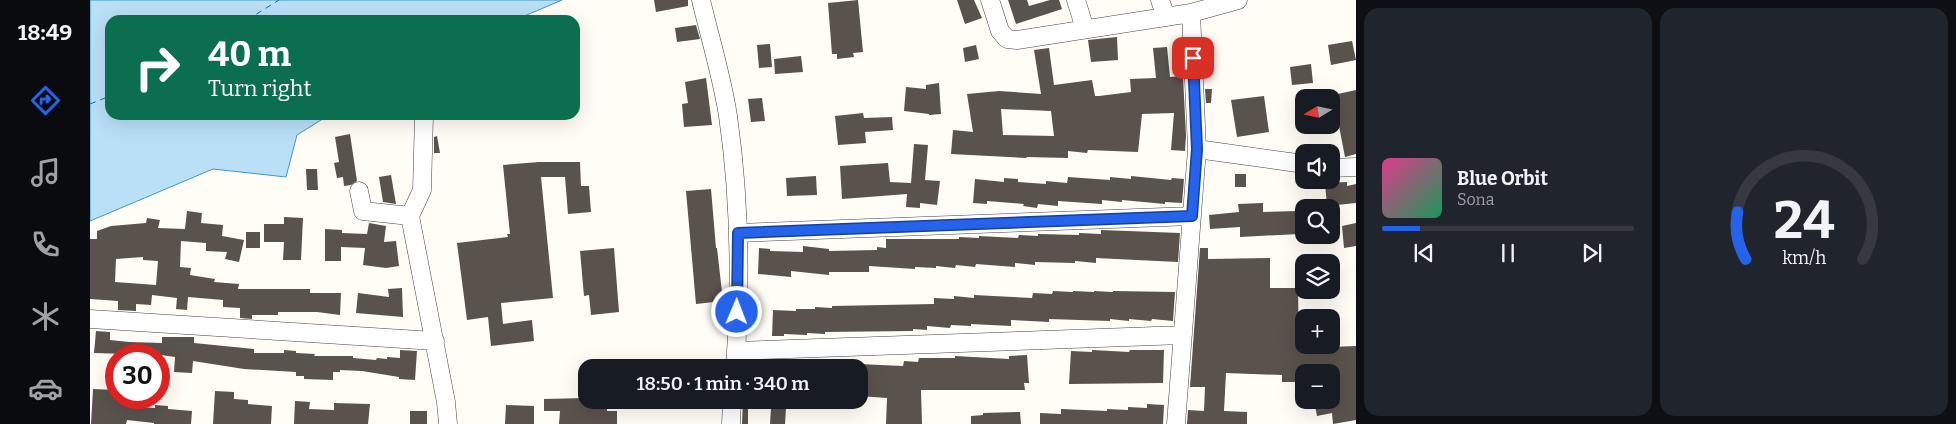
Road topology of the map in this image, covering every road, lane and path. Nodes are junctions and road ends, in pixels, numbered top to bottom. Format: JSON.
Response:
{"nodes":[{"id":1,"x":701,"y":0,"type":"edge"},
{"id":2,"x":990,"y":0,"type":"edge"},
{"id":3,"x":1076,"y":0,"type":"edge"},
{"id":4,"x":1238,"y":0,"type":"edge"},
{"id":5,"x":1163,"y":8,"type":"edge"},
{"id":6,"x":1191,"y":13,"type":"junction"},
{"id":7,"x":1086,"y":29,"type":"junction"},
{"id":8,"x":424,"y":120,"type":"edge"},
{"id":9,"x":1197,"y":149,"type":"junction"},
{"id":10,"x":1295,"y":163,"type":"edge"},
{"id":11,"x":1356,"y":167,"type":"edge"},
{"id":12,"x":1340,"y":168,"type":"edge"},
{"id":13,"x":359,"y":191,"type":"dead end"},
{"id":14,"x":410,"y":216,"type":"junction"},
{"id":15,"x":1192,"y":216,"type":"junction"},
{"id":16,"x":738,"y":233,"type":"junction"},
{"id":17,"x":90,"y":319,"type":"edge"},
{"id":18,"x":1183,"y":335,"type":"junction"},
{"id":19,"x":434,"y":341,"type":"junction"},
{"id":20,"x":735,"y":359,"type":"edge"},
{"id":21,"x":731,"y":409,"type":"edge"},
{"id":22,"x":448,"y":424,"type":"edge"},
{"id":23,"x":730,"y":424,"type":"edge"},
{"id":24,"x":1176,"y":424,"type":"edge"}],
"edges":[{"from":1,"to":16,"type":"street"},
{"from":2,"to":7,"type":"street"},
{"from":3,"to":7,"type":"street"},
{"from":4,"to":6,"type":"street"},
{"from":5,"to":6,"type":"street"},
{"from":5,"to":7,"type":"street"},
{"from":6,"to":9,"type":"street"},
{"from":8,"to":14,"type":"street"},
{"from":9,"to":10,"type":"street"},
{"from":9,"to":15,"type":"street"},
{"from":11,"to":12,"type":"street"},
{"from":13,"to":14,"type":"street"},
{"from":14,"to":19,"type":"street"},
{"from":15,"to":16,"type":"street"},
{"from":15,"to":18,"type":"street"},
{"from":16,"to":20,"type":"street"},
{"from":17,"to":19,"type":"street"},
{"from":18,"to":20,"type":"street"},
{"from":18,"to":24,"type":"street"},
{"from":19,"to":22,"type":"street"},
{"from":21,"to":23,"type":"street"}]}
